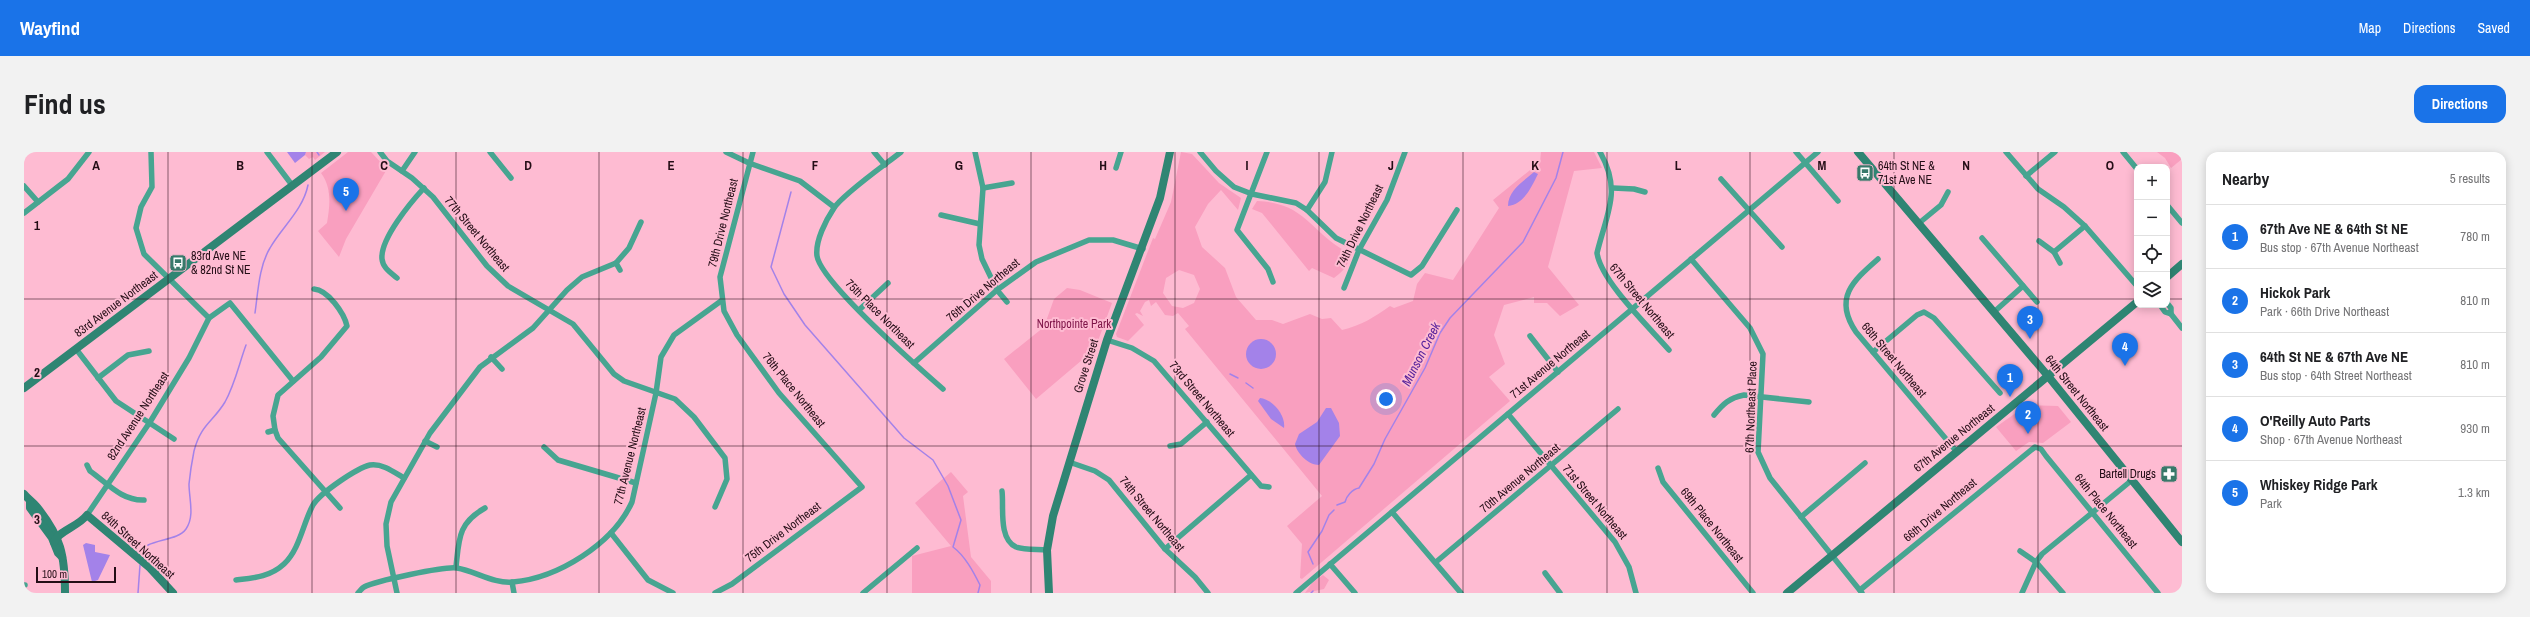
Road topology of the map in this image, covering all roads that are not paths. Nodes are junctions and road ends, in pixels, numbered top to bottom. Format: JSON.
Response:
{"nodes":[{"id":1,"x":89,"y":152,"type":"edge"},
{"id":2,"x":151,"y":152,"type":"edge"},
{"id":3,"x":267,"y":152,"type":"edge"},
{"id":4,"x":337,"y":152,"type":"edge"},
{"id":5,"x":380,"y":152,"type":"edge"},
{"id":6,"x":415,"y":152,"type":"edge"},
{"id":7,"x":490,"y":152,"type":"edge"},
{"id":8,"x":726,"y":152,"type":"edge"},
{"id":9,"x":753,"y":152,"type":"edge"},
{"id":10,"x":874,"y":152,"type":"edge"},
{"id":11,"x":901,"y":152,"type":"edge"},
{"id":12,"x":975,"y":152,"type":"edge"},
{"id":13,"x":1121,"y":152,"type":"edge"},
{"id":14,"x":1170,"y":152,"type":"edge"},
{"id":15,"x":1200,"y":152,"type":"edge"},
{"id":16,"x":1266,"y":152,"type":"edge"},
{"id":17,"x":1332,"y":152,"type":"edge"},
{"id":18,"x":1405,"y":152,"type":"edge"},
{"id":19,"x":1600,"y":152,"type":"edge"},
{"id":20,"x":1796,"y":152,"type":"edge"},
{"id":21,"x":1818,"y":152,"type":"edge"},
{"id":22,"x":1858,"y":152,"type":"edge"},
{"id":23,"x":2006,"y":152,"type":"edge"},
{"id":24,"x":2055,"y":152,"type":"edge"},
{"id":25,"x":2122,"y":152,"type":"edge"},
{"id":26,"x":749,"y":163,"type":"junction"},
{"id":27,"x":1806,"y":163,"type":"junction"},
{"id":28,"x":885,"y":165,"type":"junction"},
{"id":29,"x":2134,"y":166,"type":"edge"},
{"id":30,"x":1116,"y":168,"type":"dead end"},
{"id":31,"x":402,"y":171,"type":"junction"},
{"id":32,"x":2026,"y":176,"type":"junction"},
{"id":33,"x":511,"y":178,"type":"dead end"},
{"id":34,"x":1721,"y":179,"type":"dead end"},
{"id":35,"x":1012,"y":183,"type":"dead end"},
{"id":36,"x":292,"y":185,"type":"junction"},
{"id":37,"x":24,"y":186,"type":"edge"},
{"id":38,"x":424,"y":188,"type":"junction"},
{"id":39,"x":983,"y":188,"type":"junction"},
{"id":40,"x":1613,"y":188,"type":"junction"},
{"id":41,"x":1645,"y":192,"type":"dead end"},
{"id":42,"x":1948,"y":192,"type":"dead end"},
{"id":43,"x":1252,"y":194,"type":"junction"},
{"id":44,"x":1838,"y":201,"type":"dead end"},
{"id":45,"x":38,"y":202,"type":"junction"},
{"id":46,"x":834,"y":207,"type":"junction"},
{"id":47,"x":2170,"y":209,"type":"edge"},
{"id":48,"x":1307,"y":210,"type":"junction"},
{"id":49,"x":1457,"y":210,"type":"dead end"},
{"id":50,"x":1750,"y":210,"type":"junction"},
{"id":51,"x":24,"y":213,"type":"edge"},
{"id":52,"x":941,"y":215,"type":"dead end"},
{"id":53,"x":642,"y":222,"type":"dead end"},
{"id":54,"x":2182,"y":223,"type":"edge"},
{"id":55,"x":980,"y":224,"type":"junction"},
{"id":56,"x":1918,"y":224,"type":"junction"},
{"id":57,"x":2085,"y":226,"type":"junction"},
{"id":58,"x":1982,"y":238,"type":"dead end"},
{"id":59,"x":2039,"y":241,"type":"dead end"},
{"id":60,"x":1782,"y":247,"type":"dead end"},
{"id":61,"x":1143,"y":249,"type":"junction"},
{"id":62,"x":1359,"y":250,"type":"junction"},
{"id":63,"x":2054,"y":252,"type":"junction"},
{"id":64,"x":1691,"y":259,"type":"junction"},
{"id":65,"x":1878,"y":259,"type":"dead end"},
{"id":66,"x":616,"y":263,"type":"junction"},
{"id":67,"x":2060,"y":263,"type":"dead end"},
{"id":68,"x":2182,"y":264,"type":"edge"},
{"id":69,"x":620,"y":270,"type":"dead end"},
{"id":70,"x":2170,"y":274,"type":"edge"},
{"id":71,"x":170,"y":278,"type":"junction"},
{"id":72,"x":397,"y":278,"type":"dead end"},
{"id":73,"x":1273,"y":282,"type":"dead end"},
{"id":74,"x":888,"y":283,"type":"dead end"},
{"id":75,"x":2134,"y":283,"type":"edge"},
{"id":76,"x":2024,"y":286,"type":"junction"},
{"id":77,"x":1344,"y":288,"type":"dead end"},
{"id":78,"x":314,"y":289,"type":"dead end"},
{"id":79,"x":997,"y":290,"type":"junction"},
{"id":80,"x":721,"y":300,"type":"junction"},
{"id":81,"x":1007,"y":302,"type":"dead end"},
{"id":82,"x":2037,"y":302,"type":"dead end"},
{"id":83,"x":2134,"y":304,"type":"edge"},
{"id":84,"x":2170,"y":307,"type":"edge"},
{"id":85,"x":549,"y":308,"type":"junction"},
{"id":86,"x":1633,"y":308,"type":"junction"},
{"id":87,"x":2162,"y":308,"type":"edge"},
{"id":88,"x":858,"y":310,"type":"junction"},
{"id":89,"x":1994,"y":312,"type":"junction"},
{"id":90,"x":2171,"y":314,"type":"junction"},
{"id":91,"x":209,"y":318,"type":"junction"},
{"id":92,"x":2182,"y":328,"type":"edge"},
{"id":93,"x":1530,"y":336,"type":"dead end"},
{"id":94,"x":1107,"y":340,"type":"junction"},
{"id":95,"x":76,"y":349,"type":"junction"},
{"id":96,"x":1669,"y":350,"type":"dead end"},
{"id":97,"x":149,"y":351,"type":"dead end"},
{"id":98,"x":1873,"y":352,"type":"junction"},
{"id":99,"x":491,"y":357,"type":"junction"},
{"id":100,"x":914,"y":363,"type":"junction"},
{"id":101,"x":502,"y":369,"type":"dead end"},
{"id":102,"x":1558,"y":372,"type":"junction"},
{"id":103,"x":2048,"y":376,"type":"junction"},
{"id":104,"x":98,"y":378,"type":"junction"},
{"id":105,"x":293,"y":380,"type":"junction"},
{"id":106,"x":24,"y":388,"type":"edge"},
{"id":107,"x":943,"y":390,"type":"dead end"},
{"id":108,"x":656,"y":392,"type":"junction"},
{"id":109,"x":2000,"y":394,"type":"dead end"},
{"id":110,"x":1761,"y":398,"type":"junction"},
{"id":111,"x":1809,"y":402,"type":"dead end"},
{"id":112,"x":1618,"y":409,"type":"dead end"},
{"id":113,"x":1508,"y":414,"type":"junction"},
{"id":114,"x":1714,"y":416,"type":"dead end"},
{"id":115,"x":150,"y":422,"type":"junction"},
{"id":116,"x":1207,"y":422,"type":"junction"},
{"id":117,"x":275,"y":430,"type":"junction"},
{"id":118,"x":268,"y":432,"type":"dead end"},
{"id":119,"x":174,"y":439,"type":"dead end"},
{"id":120,"x":426,"y":441,"type":"junction"},
{"id":121,"x":1170,"y":446,"type":"dead end"},
{"id":122,"x":437,"y":447,"type":"dead end"},
{"id":123,"x":544,"y":447,"type":"dead end"},
{"id":124,"x":2035,"y":448,"type":"joint"},
{"id":125,"x":1956,"y":452,"type":"junction"},
{"id":126,"x":1069,"y":462,"type":"junction"},
{"id":127,"x":1865,"y":463,"type":"dead end"},
{"id":128,"x":87,"y":465,"type":"dead end"},
{"id":129,"x":1552,"y":467,"type":"junction"},
{"id":130,"x":1658,"y":468,"type":"dead end"},
{"id":131,"x":1251,"y":475,"type":"junction"},
{"id":132,"x":404,"y":478,"type":"junction"},
{"id":133,"x":2132,"y":480,"type":"junction"},
{"id":134,"x":636,"y":483,"type":"junction"},
{"id":135,"x":108,"y":484,"type":"junction"},
{"id":136,"x":862,"y":486,"type":"joint"},
{"id":137,"x":1268,"y":487,"type":"dead end"},
{"id":138,"x":1002,"y":491,"type":"dead end"},
{"id":139,"x":325,"y":493,"type":"junction"},
{"id":140,"x":24,"y":494,"type":"edge"},
{"id":141,"x":144,"y":500,"type":"dead end"},
{"id":142,"x":715,"y":507,"type":"dead end"},
{"id":143,"x":340,"y":508,"type":"dead end"},
{"id":144,"x":485,"y":508,"type":"dead end"},
{"id":145,"x":1392,"y":512,"type":"junction"},
{"id":146,"x":2093,"y":512,"type":"junction"},
{"id":147,"x":87,"y":515,"type":"junction"},
{"id":148,"x":1801,"y":518,"type":"junction"},
{"id":149,"x":611,"y":533,"type":"junction"},
{"id":150,"x":55,"y":539,"type":"junction"},
{"id":151,"x":2182,"y":542,"type":"edge"},
{"id":152,"x":917,"y":548,"type":"dead end"},
{"id":153,"x":1165,"y":548,"type":"junction"},
{"id":154,"x":1047,"y":550,"type":"junction"},
{"id":155,"x":2020,"y":551,"type":"dead end"},
{"id":156,"x":1832,"y":556,"type":"junction"},
{"id":157,"x":1436,"y":562,"type":"junction"},
{"id":158,"x":2036,"y":562,"type":"junction"},
{"id":159,"x":1330,"y":564,"type":"junction"},
{"id":160,"x":456,"y":567,"type":"junction"},
{"id":161,"x":1545,"y":573,"type":"dead end"},
{"id":162,"x":393,"y":578,"type":"junction"},
{"id":163,"x":236,"y":580,"type":"dead end"},
{"id":164,"x":512,"y":582,"type":"junction"},
{"id":165,"x":861,"y":592,"type":"edge"},
{"id":166,"x":1861,"y":592,"type":"edge"},
{"id":167,"x":65,"y":593,"type":"edge"},
{"id":168,"x":173,"y":593,"type":"edge"},
{"id":169,"x":358,"y":593,"type":"edge"},
{"id":170,"x":397,"y":593,"type":"edge"},
{"id":171,"x":514,"y":593,"type":"edge"},
{"id":172,"x":673,"y":593,"type":"edge"},
{"id":173,"x":715,"y":593,"type":"edge"},
{"id":174,"x":1049,"y":593,"type":"edge"},
{"id":175,"x":1208,"y":593,"type":"edge"},
{"id":176,"x":1296,"y":593,"type":"edge"},
{"id":177,"x":1355,"y":593,"type":"edge"},
{"id":178,"x":1461,"y":593,"type":"edge"},
{"id":179,"x":1560,"y":593,"type":"edge"},
{"id":180,"x":1636,"y":593,"type":"edge"},
{"id":181,"x":1753,"y":593,"type":"edge"},
{"id":182,"x":1787,"y":593,"type":"edge"},
{"id":183,"x":2022,"y":593,"type":"edge"},
{"id":184,"x":2063,"y":593,"type":"edge"},
{"id":185,"x":2158,"y":593,"type":"edge"}],
"edges":[{"from":1,"to":45,"type":"street"},
{"from":2,"to":71,"type":"street"},
{"from":3,"to":36,"type":"street"},
{"from":4,"to":36,"type":"street","name":"83rd Avenue Northeast"},
{"from":5,"to":31,"type":"street","name":"77th Street Northeast"},
{"from":6,"to":31,"type":"street"},
{"from":7,"to":33,"type":"street"},
{"from":8,"to":26,"type":"street"},
{"from":9,"to":26,"type":"street","name":"79th Drive Northeast"},
{"from":10,"to":28,"type":"street"},
{"from":11,"to":28,"type":"street"},
{"from":12,"to":39,"type":"street"},
{"from":13,"to":30,"type":"street"},
{"from":14,"to":61,"type":"street","name":"Grove Street"},
{"from":15,"to":43,"type":"street"},
{"from":16,"to":43,"type":"street"},
{"from":17,"to":48,"type":"street"},
{"from":18,"to":62,"type":"street","name":"74th Drive Northeast"},
{"from":19,"to":40,"type":"street","name":"67th Street Northeast"},
{"from":20,"to":27,"type":"street"},
{"from":21,"to":27,"type":"street","name":"71st Avenue Northeast"},
{"from":22,"to":56,"type":"street","name":"64th Street Northeast"},
{"from":23,"to":32,"type":"street"},
{"from":24,"to":32,"type":"street"},
{"from":25,"to":29,"type":"street"},
{"from":26,"to":46,"type":"street"},
{"from":26,"to":80,"type":"street","name":"79th Drive Northeast"},
{"from":27,"to":44,"type":"street"},
{"from":27,"to":50,"type":"street","name":"71st Avenue Northeast"},
{"from":28,"to":46,"type":"street"},
{"from":31,"to":38,"type":"street","name":"77th Street Northeast"},
{"from":32,"to":57,"type":"street"},
{"from":34,"to":50,"type":"street"},
{"from":35,"to":39,"type":"street"},
{"from":36,"to":71,"type":"street","name":"83rd Avenue Northeast"},
{"from":37,"to":45,"type":"street"},
{"from":38,"to":72,"type":"street"},
{"from":38,"to":85,"type":"street","name":"77th Street Northeast"},
{"from":39,"to":55,"type":"street"},
{"from":40,"to":41,"type":"street"},
{"from":40,"to":86,"type":"street","name":"67th Street Northeast"},
{"from":42,"to":56,"type":"street"},
{"from":43,"to":48,"type":"street"},
{"from":43,"to":73,"type":"street"},
{"from":45,"to":51,"type":"street"},
{"from":46,"to":88,"type":"street","name":"75th Place Northeast"},
{"from":47,"to":54,"type":"street"},
{"from":48,"to":62,"type":"street"},
{"from":49,"to":62,"type":"street"},
{"from":50,"to":60,"type":"street"},
{"from":50,"to":64,"type":"street","name":"71st Avenue Northeast"},
{"from":52,"to":55,"type":"street"},
{"from":53,"to":66,"type":"street"},
{"from":55,"to":79,"type":"street"},
{"from":56,"to":89,"type":"street","name":"64th Street Northeast"},
{"from":57,"to":63,"type":"street"},
{"from":57,"to":75,"type":"street"},
{"from":58,"to":76,"type":"street"},
{"from":59,"to":63,"type":"street"},
{"from":61,"to":79,"type":"street","name":"76th Drive Northeast"},
{"from":61,"to":94,"type":"street","name":"Grove Street"},
{"from":62,"to":77,"type":"street","name":"74th Drive Northeast"},
{"from":63,"to":67,"type":"street"},
{"from":64,"to":86,"type":"street","name":"71st Avenue Northeast"},
{"from":64,"to":110,"type":"street","name":"67th Northeast Place"},
{"from":65,"to":98,"type":"street","name":"66th Street Northeast"},
{"from":66,"to":69,"type":"street"},
{"from":66,"to":85,"type":"street"},
{"from":68,"to":70,"type":"street"},
{"from":71,"to":91,"type":"street"},
{"from":71,"to":95,"type":"street","name":"83rd Avenue Northeast"},
{"from":74,"to":88,"type":"street"},
{"from":76,"to":82,"type":"street"},
{"from":76,"to":89,"type":"street"},
{"from":78,"to":105,"type":"street"},
{"from":79,"to":81,"type":"street"},
{"from":79,"to":100,"type":"street","name":"76th Drive Northeast"},
{"from":80,"to":108,"type":"street","name":"77th Avenue Northeast"},
{"from":80,"to":136,"type":"street","name":"76th Place Northeast"},
{"from":83,"to":103,"type":"street","name":"67th Avenue Northeast"},
{"from":84,"to":90,"type":"street"},
{"from":85,"to":99,"type":"street"},
{"from":85,"to":108,"type":"street","name":"77th Street Northeast"},
{"from":86,"to":96,"type":"street","name":"67th Street Northeast"},
{"from":86,"to":102,"type":"street","name":"71st Avenue Northeast"},
{"from":87,"to":90,"type":"street"},
{"from":88,"to":100,"type":"street","name":"75th Place Northeast"},
{"from":89,"to":103,"type":"street","name":"64th Street Northeast"},
{"from":90,"to":92,"type":"street"},
{"from":91,"to":105,"type":"street","name":"82nd Avenue Northeast"},
{"from":91,"to":115,"type":"street","name":"82nd Avenue Northeast"},
{"from":93,"to":102,"type":"street"},
{"from":94,"to":116,"type":"street","name":"73rd Street Northeast"},
{"from":94,"to":126,"type":"street","name":"Grove Street"},
{"from":95,"to":104,"type":"street"},
{"from":95,"to":106,"type":"street","name":"83rd Avenue Northeast"},
{"from":97,"to":104,"type":"street"},
{"from":98,"to":109,"type":"street"},
{"from":98,"to":125,"type":"street","name":"66th Street Northeast"},
{"from":99,"to":101,"type":"street"},
{"from":99,"to":120,"type":"street"},
{"from":100,"to":107,"type":"street","name":"75th Place Northeast"},
{"from":102,"to":113,"type":"street","name":"71st Avenue Northeast"},
{"from":103,"to":125,"type":"street","name":"67th Avenue Northeast"},
{"from":103,"to":133,"type":"street","name":"64th Street Northeast"},
{"from":104,"to":115,"type":"street"},
{"from":105,"to":117,"type":"street"},
{"from":108,"to":134,"type":"street","name":"77th Avenue Northeast"},
{"from":108,"to":142,"type":"street","name":"77th Street Northeast"},
{"from":110,"to":111,"type":"street"},
{"from":110,"to":114,"type":"street"},
{"from":110,"to":148,"type":"street","name":"67th Northeast Place"},
{"from":112,"to":129,"type":"street","name":"70th Avenue Northeast"},
{"from":113,"to":129,"type":"street","name":"71st Street Northeast"},
{"from":113,"to":145,"type":"street","name":"71st Avenue Northeast"},
{"from":115,"to":119,"type":"street"},
{"from":115,"to":135,"type":"street","name":"82nd Avenue Northeast"},
{"from":116,"to":121,"type":"street"},
{"from":116,"to":131,"type":"street","name":"73rd Street Northeast"},
{"from":117,"to":118,"type":"street"},
{"from":117,"to":139,"type":"street"},
{"from":120,"to":122,"type":"street"},
{"from":120,"to":132,"type":"street"},
{"from":123,"to":134,"type":"street"},
{"from":124,"to":146,"type":"street","name":"64th Place Northeast"},
{"from":124,"to":166,"type":"street","name":"66th Drive Northeast"},
{"from":125,"to":156,"type":"street","name":"67th Avenue Northeast"},
{"from":126,"to":153,"type":"street","name":"74th Street Northeast"},
{"from":126,"to":154,"type":"street","name":"Grove Street"},
{"from":127,"to":148,"type":"street"},
{"from":128,"to":135,"type":"street"},
{"from":129,"to":157,"type":"street","name":"70th Avenue Northeast"},
{"from":129,"to":180,"type":"street","name":"71st Street Northeast"},
{"from":130,"to":181,"type":"street","name":"69th Place Northeast"},
{"from":131,"to":137,"type":"street","name":"73rd Street Northeast"},
{"from":131,"to":153,"type":"street"},
{"from":132,"to":139,"type":"street"},
{"from":132,"to":162,"type":"street"},
{"from":133,"to":146,"type":"street"},
{"from":133,"to":151,"type":"street","name":"64th Street Northeast"},
{"from":134,"to":149,"type":"street","name":"77th Avenue Northeast"},
{"from":135,"to":141,"type":"street"},
{"from":135,"to":147,"type":"street","name":"82nd Avenue Northeast"},
{"from":136,"to":173,"type":"street","name":"75th Drive Northeast"},
{"from":138,"to":154,"type":"street"},
{"from":139,"to":143,"type":"street"},
{"from":139,"to":163,"type":"street"},
{"from":140,"to":150,"type":"street"},
{"from":144,"to":160,"type":"street"},
{"from":145,"to":157,"type":"street"},
{"from":145,"to":159,"type":"street","name":"71st Avenue Northeast"},
{"from":146,"to":158,"type":"street"},
{"from":146,"to":185,"type":"street","name":"64th Place Northeast"},
{"from":147,"to":150,"type":"street","name":"82nd Avenue Northeast"},
{"from":147,"to":168,"type":"street","name":"84th Street Northeast"},
{"from":148,"to":156,"type":"street","name":"67th Northeast Place"},
{"from":149,"to":164,"type":"street","name":"77th Avenue Northeast"},
{"from":149,"to":172,"type":"street"},
{"from":150,"to":167,"type":"street"},
{"from":152,"to":165,"type":"street"},
{"from":153,"to":175,"type":"street","name":"74th Street Northeast"},
{"from":154,"to":174,"type":"street","name":"Grove Street"},
{"from":155,"to":158,"type":"street"},
{"from":156,"to":166,"type":"street","name":"67th Northeast Place"},
{"from":156,"to":182,"type":"street","name":"67th Avenue Northeast"},
{"from":157,"to":178,"type":"street"},
{"from":158,"to":183,"type":"street"},
{"from":158,"to":184,"type":"street"},
{"from":159,"to":176,"type":"street","name":"71st Avenue Northeast"},
{"from":159,"to":177,"type":"street"},
{"from":160,"to":162,"type":"street"},
{"from":160,"to":164,"type":"street","name":"77th Avenue Northeast"},
{"from":161,"to":179,"type":"street"},
{"from":162,"to":169,"type":"street"},
{"from":162,"to":170,"type":"street"},
{"from":164,"to":171,"type":"street"}]}
